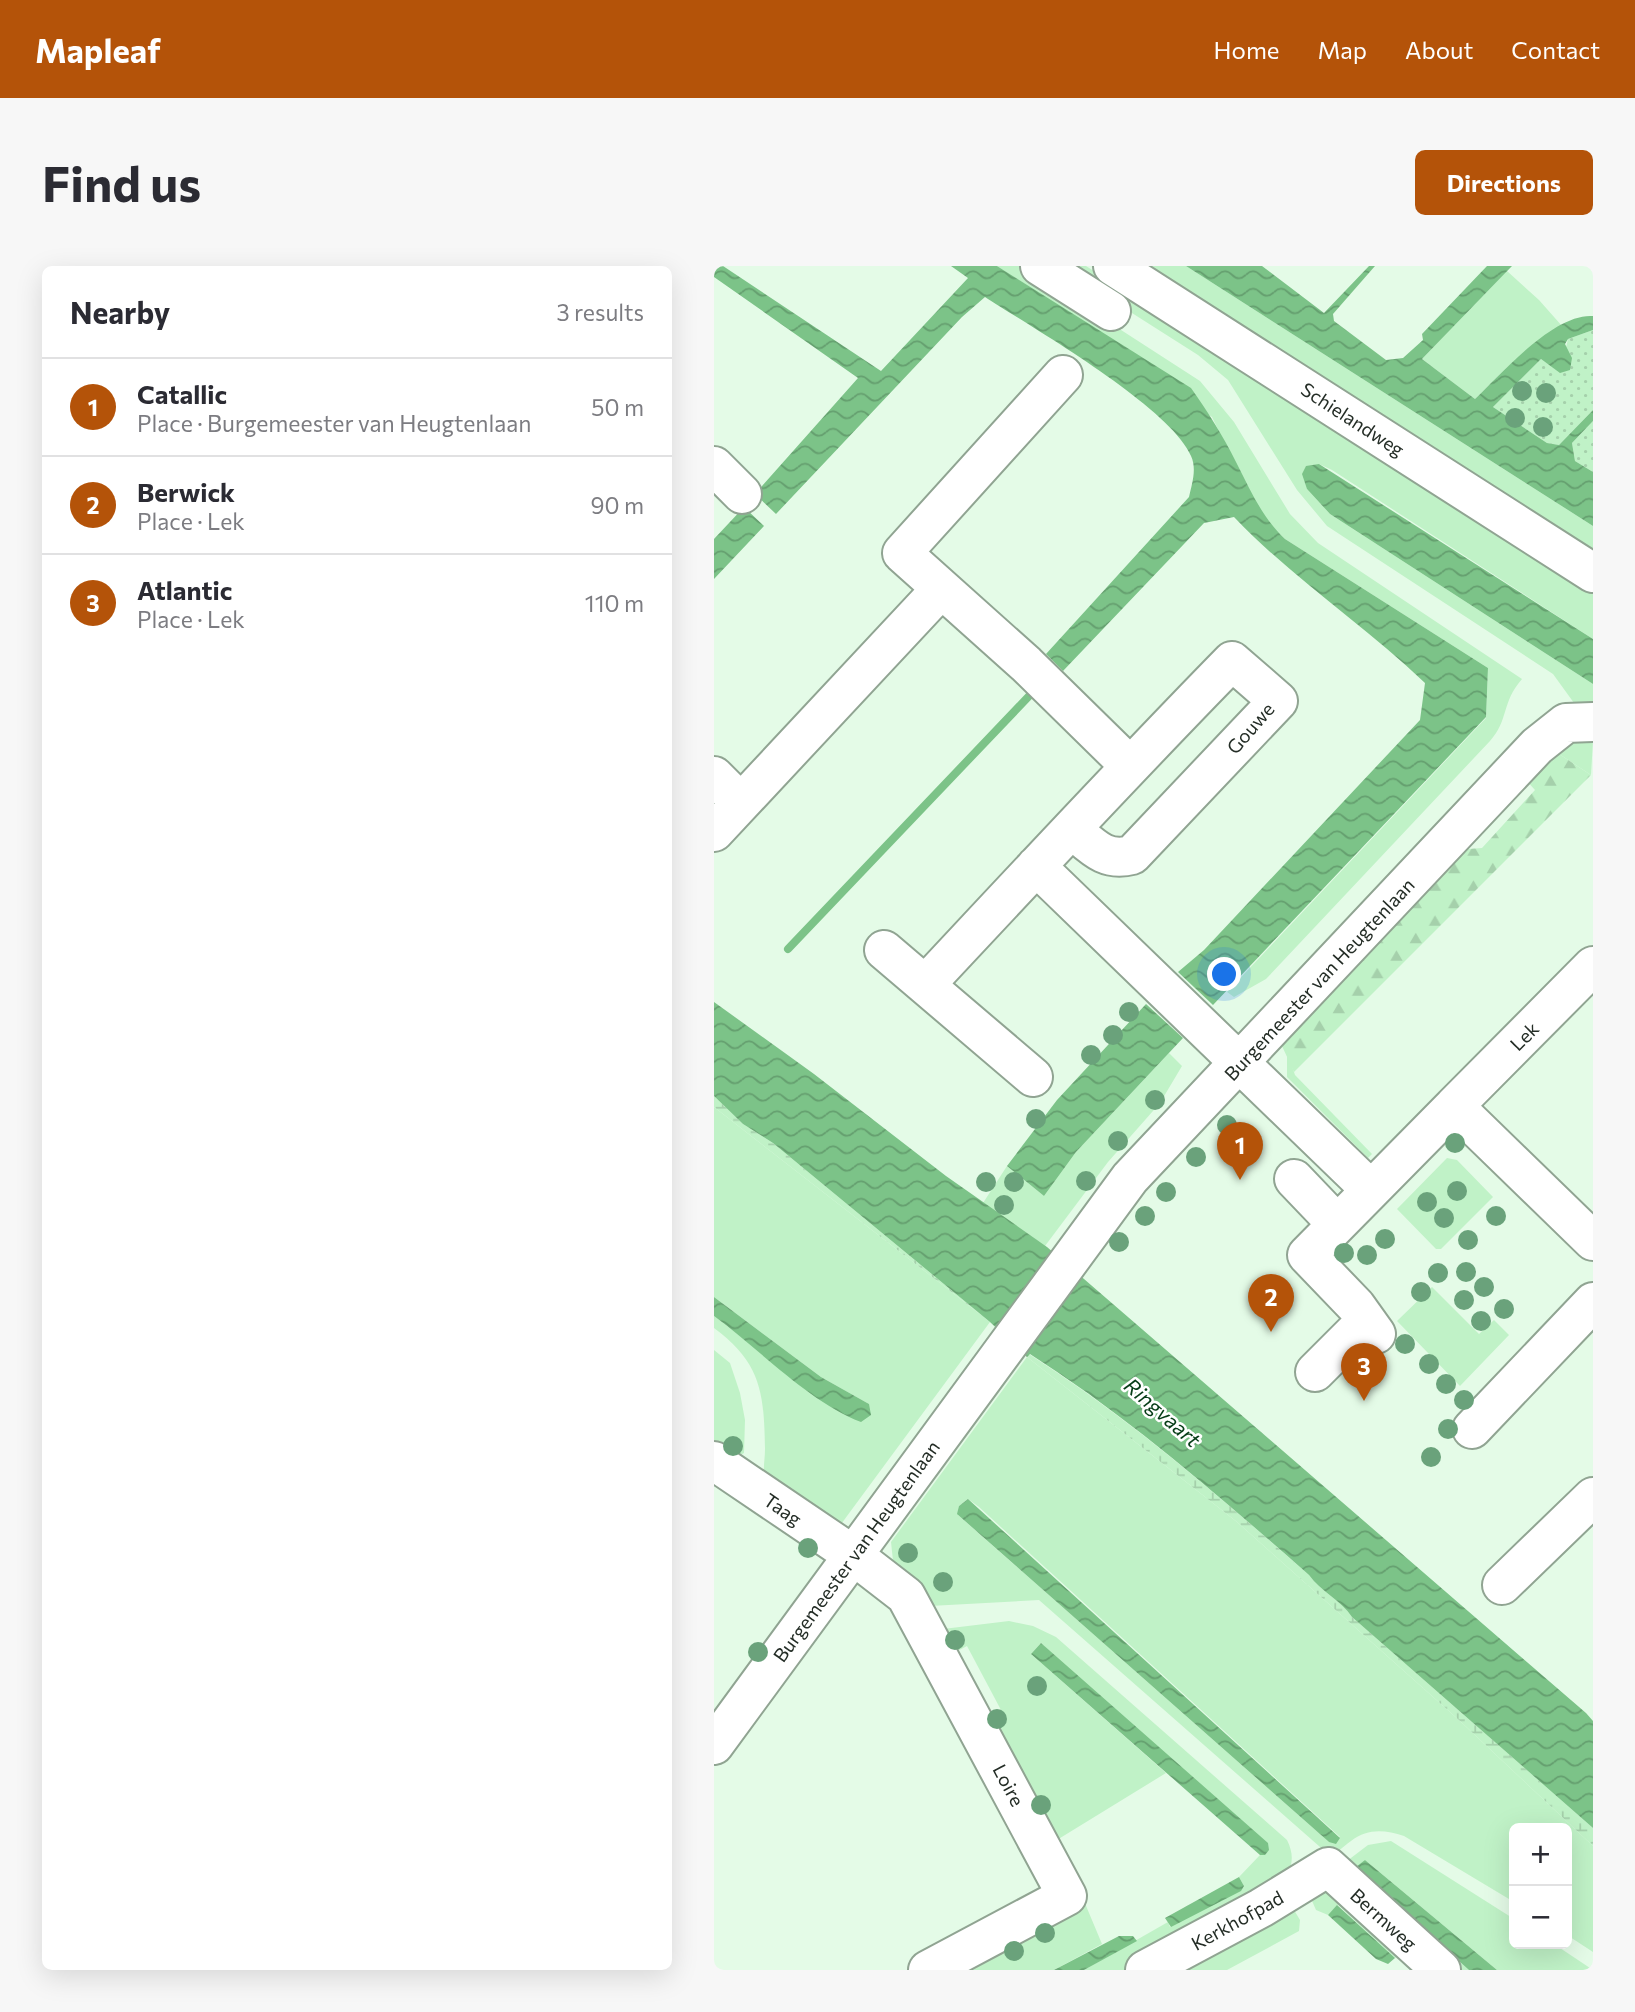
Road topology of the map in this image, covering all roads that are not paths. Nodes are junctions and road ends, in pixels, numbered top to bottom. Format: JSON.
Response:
{"nodes":[{"id":1,"x":1040,"y":266,"type":"edge"},
{"id":2,"x":1113,"y":266,"type":"edge"},
{"id":3,"x":1111,"y":311,"type":"dead end"},
{"id":4,"x":1063,"y":375,"type":"dead end"},
{"id":5,"x":714,"y":466,"type":"edge"},
{"id":6,"x":742,"y":494,"type":"dead end"},
{"id":7,"x":1593,"y":573,"type":"edge"},
{"id":8,"x":942,"y":589,"type":"junction"},
{"id":9,"x":1580,"y":722,"type":"edge"},
{"id":10,"x":1129,"y":765,"type":"junction"},
{"id":11,"x":714,"y":776,"type":"edge"},
{"id":12,"x":741,"y":803,"type":"junction"},
{"id":13,"x":1073,"y":830,"type":"junction"},
{"id":14,"x":714,"y":832,"type":"edge"},
{"id":15,"x":1036,"y":866,"type":"junction"},
{"id":16,"x":884,"y":950,"type":"dead end"},
{"id":17,"x":1593,"y":966,"type":"edge"},
{"id":18,"x":926,"y":984,"type":"junction"},
{"id":19,"x":1240,"y":1062,"type":"junction"},
{"id":20,"x":1033,"y":1077,"type":"dead end"},
{"id":21,"x":1454,"y":1106,"type":"junction"},
{"id":22,"x":1294,"y":1180,"type":"dead end"},
{"id":23,"x":1370,"y":1189,"type":"junction"},
{"id":24,"x":1337,"y":1224,"type":"junction"},
{"id":25,"x":1593,"y":1241,"type":"edge"},
{"id":26,"x":1593,"y":1303,"type":"edge"},
{"id":27,"x":1314,"y":1371,"type":"dead end"},
{"id":28,"x":1472,"y":1429,"type":"dead end"},
{"id":29,"x":714,"y":1461,"type":"edge"},
{"id":30,"x":1593,"y":1497,"type":"edge"},
{"id":31,"x":853,"y":1555,"type":"junction"},
{"id":32,"x":1502,"y":1585,"type":"dead end"},
{"id":33,"x":714,"y":1745,"type":"edge"},
{"id":34,"x":1328,"y":1867,"type":"joint"},
{"id":35,"x":928,"y":1970,"type":"edge"},
{"id":36,"x":1145,"y":1970,"type":"edge"},
{"id":37,"x":1441,"y":1970,"type":"edge"}],
"edges":[{"from":1,"to":3,"type":"street"},
{"from":2,"to":7,"type":"street","name":"Schielandweg"},
{"from":4,"to":8,"type":"street"},
{"from":5,"to":6,"type":"street"},
{"from":8,"to":10,"type":"street"},
{"from":8,"to":12,"type":"street"},
{"from":9,"to":19,"type":"street","name":"Burgemeester van Heugtenlaan"},
{"from":10,"to":13,"type":"street","name":"Gouwe"},
{"from":10,"to":13,"type":"street","name":"Gouwe"},
{"from":11,"to":12,"type":"street"},
{"from":12,"to":14,"type":"street"},
{"from":13,"to":15,"type":"street","name":"Gouwe"},
{"from":15,"to":18,"type":"street","name":"Gouwe"},
{"from":15,"to":19,"type":"street"},
{"from":16,"to":18,"type":"street"},
{"from":17,"to":21,"type":"street","name":"Lek"},
{"from":18,"to":20,"type":"street"},
{"from":19,"to":23,"type":"street"},
{"from":19,"to":31,"type":"street","name":"Burgemeester van Heugtenlaan"},
{"from":21,"to":23,"type":"street","name":"Lek"},
{"from":21,"to":25,"type":"street"},
{"from":22,"to":24,"type":"street"},
{"from":23,"to":24,"type":"street","name":"Lek"},
{"from":24,"to":27,"type":"street","name":"Lek"},
{"from":26,"to":28,"type":"street"},
{"from":29,"to":31,"type":"street","name":"Taag"},
{"from":30,"to":32,"type":"street"},
{"from":31,"to":33,"type":"street","name":"Burgemeester van Heugtenlaan"},
{"from":31,"to":35,"type":"street","name":"Loire"},
{"from":34,"to":36,"type":"street","name":"Kerkhofpad"},
{"from":34,"to":37,"type":"street","name":"Bermweg"}]}
